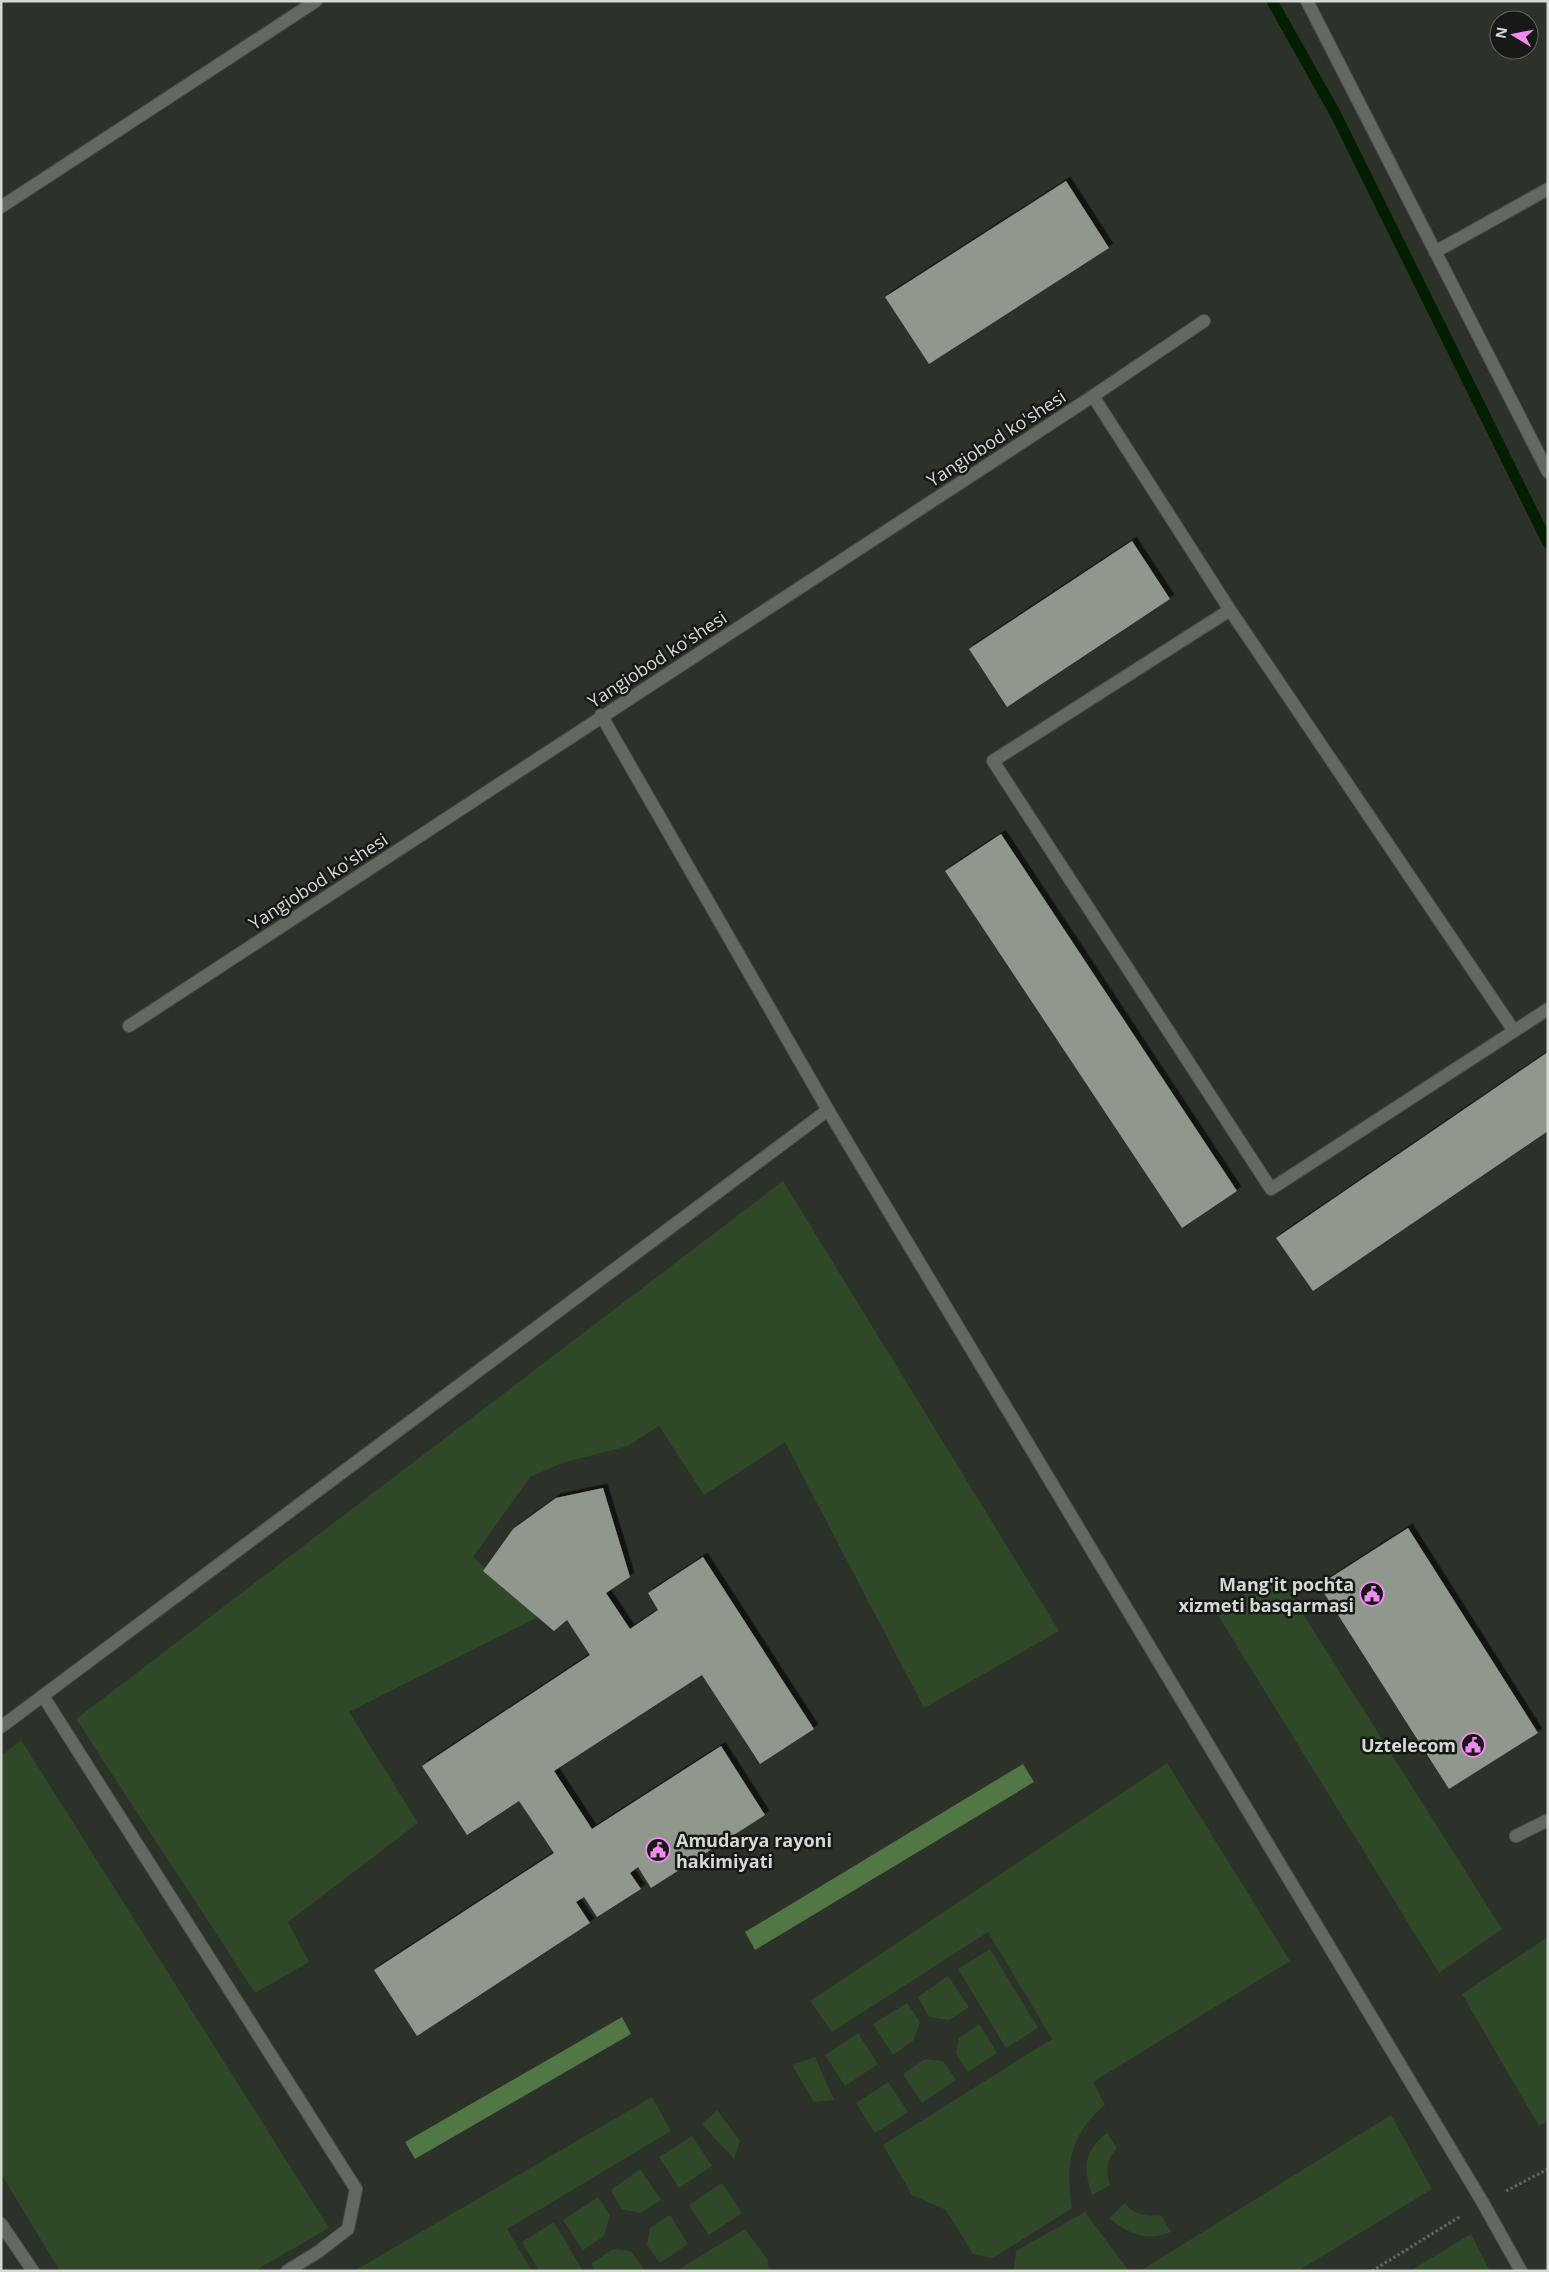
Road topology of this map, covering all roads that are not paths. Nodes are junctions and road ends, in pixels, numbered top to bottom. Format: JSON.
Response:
{"nodes":[{"id":1,"x":316,"y":1,"type":"edge"},
{"id":2,"x":1307,"y":1,"type":"edge"},
{"id":3,"x":1548,"y":189,"type":"edge"},
{"id":4,"x":1,"y":207,"type":"edge"},
{"id":5,"x":1435,"y":252,"type":"junction"},
{"id":6,"x":1204,"y":321,"type":"dead end"},
{"id":7,"x":1093,"y":396,"type":"junction"},
{"id":8,"x":1548,"y":472,"type":"edge"},
{"id":9,"x":1230,"y":610,"type":"junction"},
{"id":10,"x":601,"y":715,"type":"junction"},
{"id":11,"x":1548,"y":1009,"type":"edge"},
{"id":12,"x":129,"y":1026,"type":"dead end"},
{"id":13,"x":1514,"y":1031,"type":"junction"},
{"id":14,"x":828,"y":1110,"type":"junction"},
{"id":15,"x":43,"y":1696,"type":"junction"},
{"id":16,"x":1,"y":1727,"type":"edge"},
{"id":17,"x":1548,"y":1820,"type":"edge"},
{"id":18,"x":1516,"y":1836,"type":"dead end"},
{"id":19,"x":1,"y":2224,"type":"edge"},
{"id":20,"x":33,"y":2271,"type":"edge"},
{"id":21,"x":287,"y":2271,"type":"edge"},
{"id":22,"x":1521,"y":2271,"type":"edge"}],
"edges":[{"from":1,"to":4,"type":"street"},
{"from":2,"to":5,"type":"street"},
{"from":3,"to":5,"type":"street"},
{"from":5,"to":8,"type":"street"},
{"from":6,"to":7,"type":"street","name":"Yangiobod ko'shesi"},
{"from":7,"to":9,"type":"street"},
{"from":7,"to":10,"type":"street","name":"Yangiobod ko'shesi"},
{"from":9,"to":13,"type":"street"},
{"from":9,"to":13,"type":"street"},
{"from":10,"to":12,"type":"street","name":"Yangiobod ko'shesi"},
{"from":10,"to":14,"type":"street"},
{"from":11,"to":13,"type":"street"},
{"from":14,"to":15,"type":"street"},
{"from":14,"to":22,"type":"street"},
{"from":15,"to":16,"type":"street"},
{"from":15,"to":21,"type":"street"},
{"from":17,"to":18,"type":"street"},
{"from":19,"to":20,"type":"street"}]}
